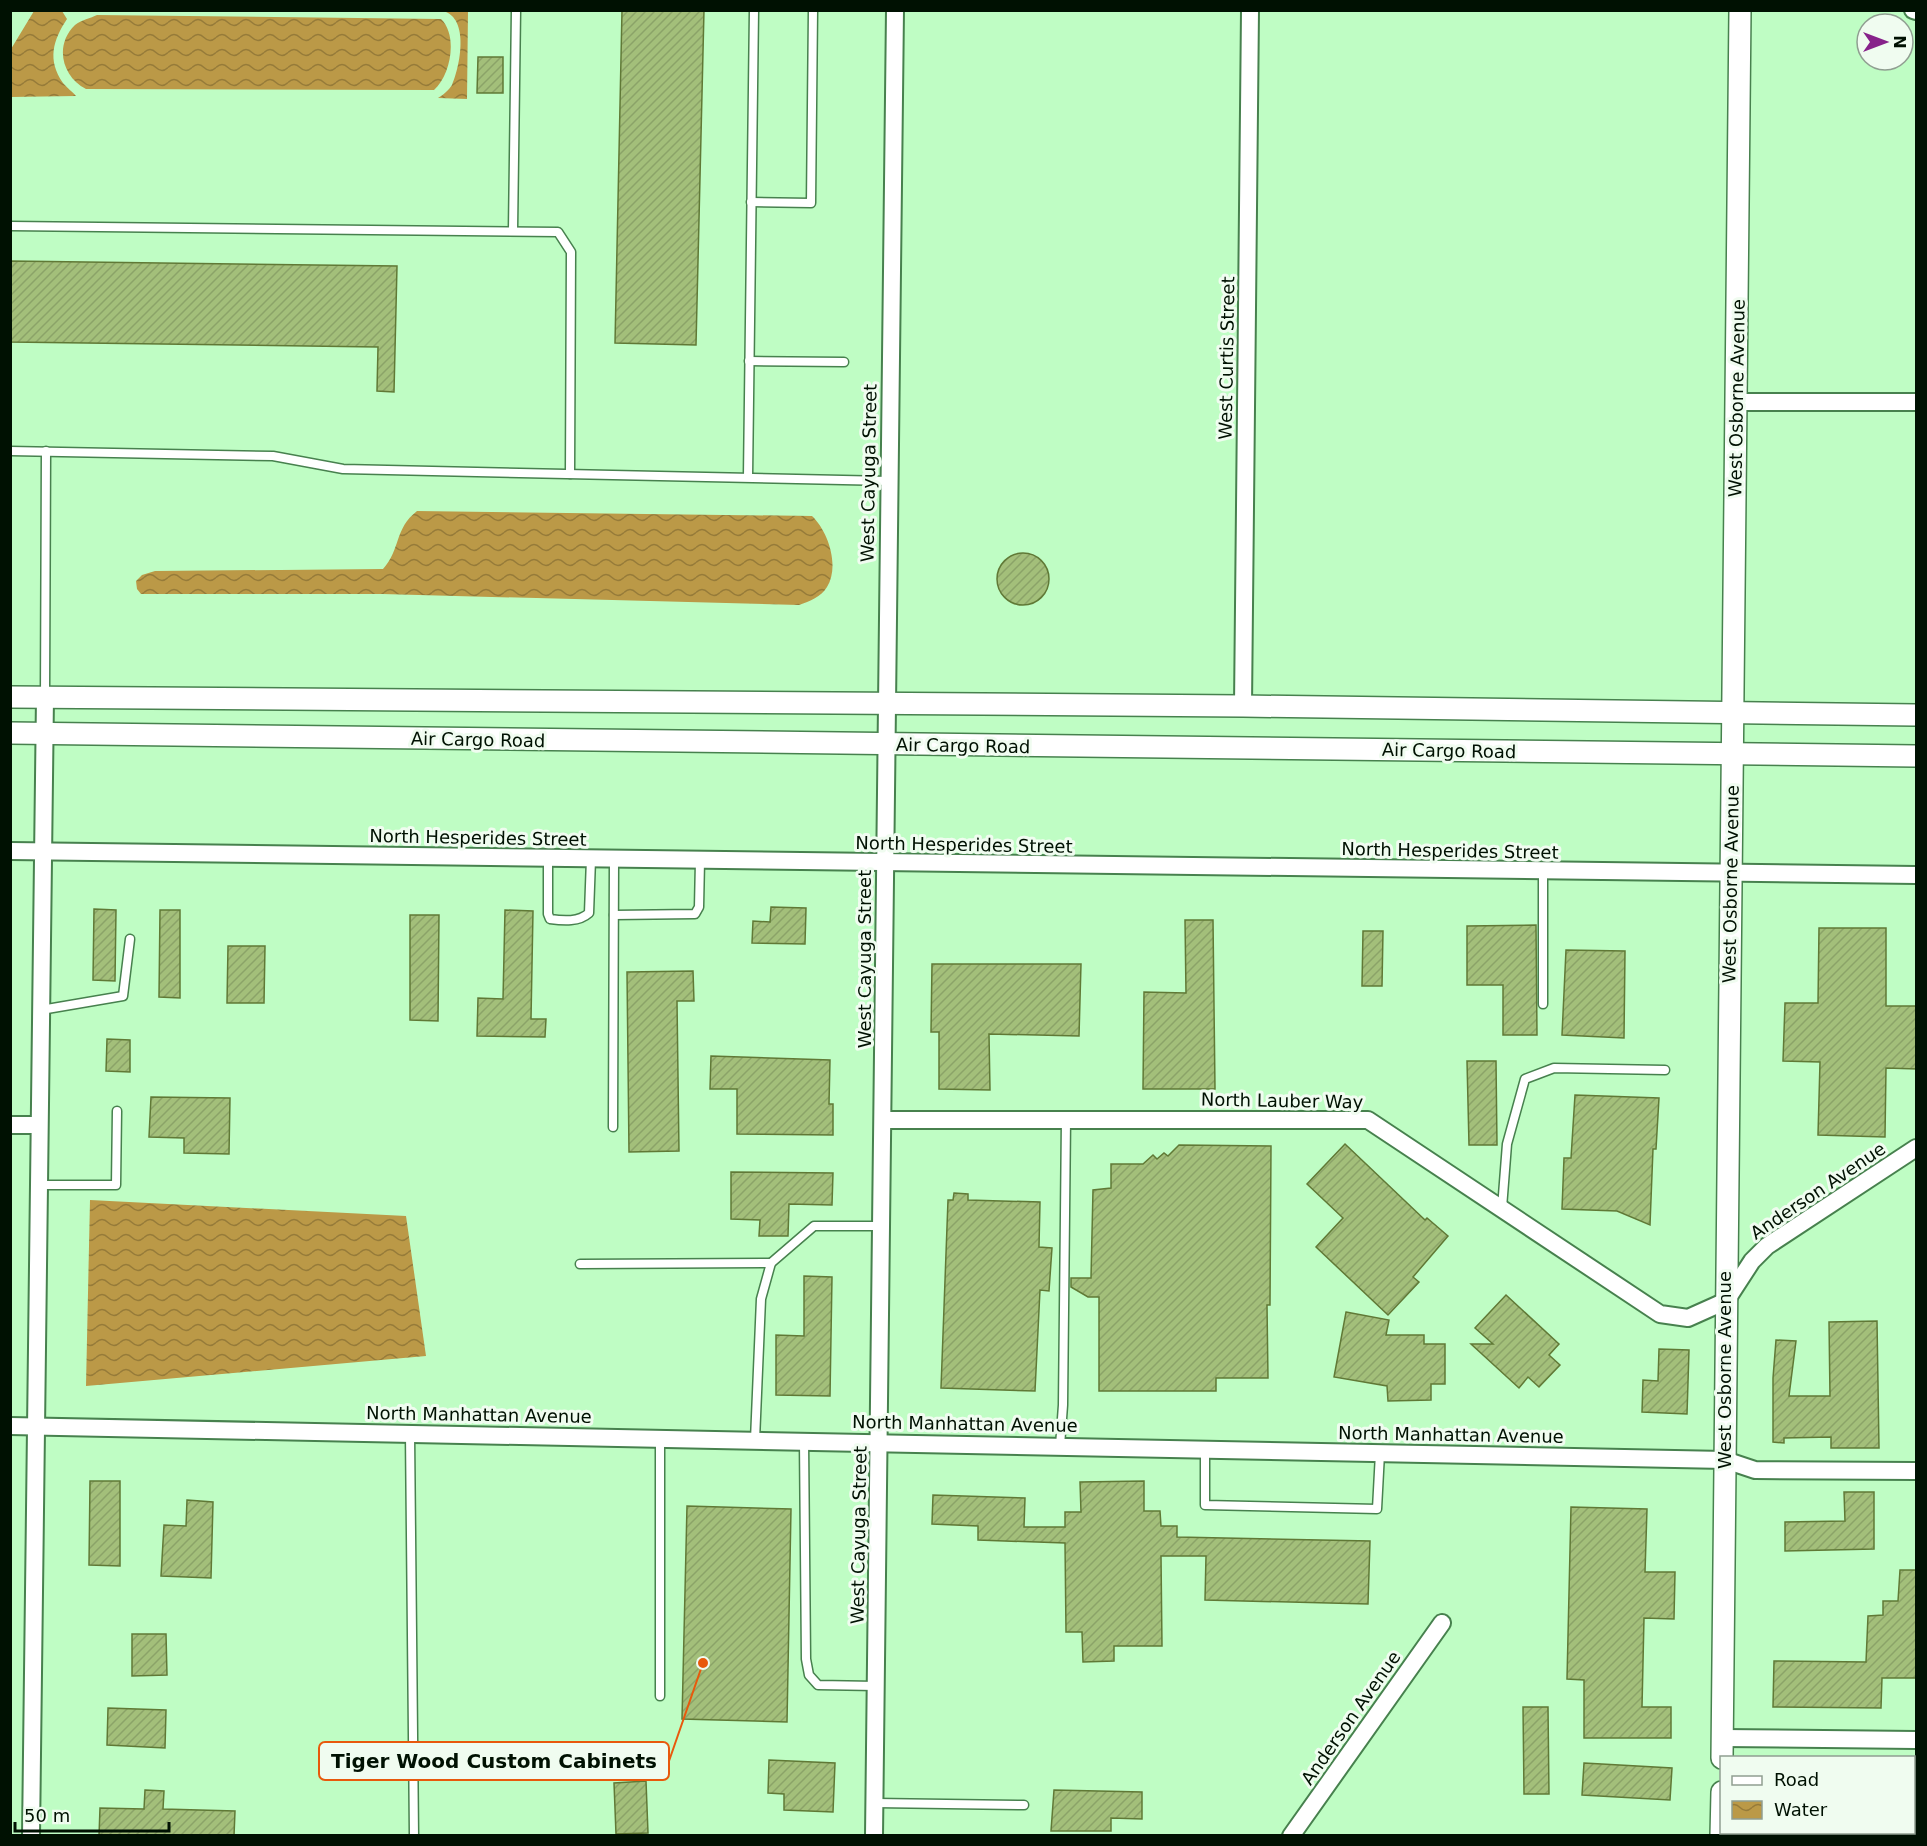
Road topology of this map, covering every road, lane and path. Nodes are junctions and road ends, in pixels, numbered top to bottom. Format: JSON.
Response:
{"nodes":[{"id":1,"x":516,"y":10,"type":"edge"},
{"id":2,"x":754,"y":10,"type":"edge"},
{"id":3,"x":813,"y":10,"type":"edge"},
{"id":4,"x":895,"y":10,"type":"edge"},
{"id":5,"x":1250,"y":10,"type":"edge"},
{"id":6,"x":1740,"y":10,"type":"edge"},
{"id":7,"x":751,"y":202,"type":"junction"},
{"id":8,"x":10,"y":226,"type":"edge"},
{"id":9,"x":513,"y":230,"type":"junction"},
{"id":10,"x":749,"y":361,"type":"junction"},
{"id":11,"x":844,"y":362,"type":"dead end"},
{"id":12,"x":1737,"y":402,"type":"junction"},
{"id":13,"x":1917,"y":402,"type":"edge"},
{"id":14,"x":10,"y":451,"type":"edge"},
{"id":15,"x":46,"y":452,"type":"junction"},
{"id":16,"x":570,"y":474,"type":"junction"},
{"id":17,"x":748,"y":477,"type":"junction"},
{"id":18,"x":889,"y":480,"type":"junction"},
{"id":19,"x":10,"y":697,"type":"edge"},
{"id":20,"x":45,"y":697,"type":"junction"},
{"id":21,"x":886,"y":703,"type":"junction"},
{"id":22,"x":1243,"y":706,"type":"junction"},
{"id":23,"x":1733,"y":713,"type":"junction"},
{"id":24,"x":1917,"y":715,"type":"edge"},
{"id":25,"x":10,"y":733,"type":"edge"},
{"id":26,"x":44,"y":734,"type":"junction"},
{"id":27,"x":886,"y":745,"type":"junction"},
{"id":28,"x":1732,"y":754,"type":"junction"},
{"id":29,"x":1917,"y":756,"type":"edge"},
{"id":30,"x":10,"y":851,"type":"edge"},
{"id":31,"x":43,"y":851,"type":"junction"},
{"id":32,"x":548,"y":859,"type":"junction"},
{"id":33,"x":591,"y":859,"type":"junction"},
{"id":34,"x":614,"y":860,"type":"junction"},
{"id":35,"x":700,"y":861,"type":"junction"},
{"id":36,"x":885,"y":864,"type":"junction"},
{"id":37,"x":1543,"y":872,"type":"junction"},
{"id":38,"x":1731,"y":872,"type":"junction"},
{"id":39,"x":1917,"y":875,"type":"edge"},
{"id":40,"x":614,"y":915,"type":"junction"},
{"id":41,"x":130,"y":939,"type":"dead end"},
{"id":42,"x":1543,"y":1004,"type":"dead end"},
{"id":43,"x":41,"y":1010,"type":"junction"},
{"id":44,"x":1665,"y":1070,"type":"dead end"},
{"id":45,"x":117,"y":1111,"type":"dead end"},
{"id":46,"x":1066,"y":1119,"type":"junction"},
{"id":47,"x":883,"y":1120,"type":"junction"},
{"id":48,"x":10,"y":1125,"type":"edge"},
{"id":49,"x":39,"y":1125,"type":"junction"},
{"id":50,"x":613,"y":1127,"type":"dead end"},
{"id":51,"x":1917,"y":1148,"type":"edge"},
{"id":52,"x":39,"y":1185,"type":"junction"},
{"id":53,"x":1502,"y":1209,"type":"junction"},
{"id":54,"x":882,"y":1226,"type":"junction"},
{"id":55,"x":771,"y":1263,"type":"junction"},
{"id":56,"x":580,"y":1264,"type":"dead end"},
{"id":57,"x":1726,"y":1300,"type":"junction"},
{"id":58,"x":10,"y":1426,"type":"edge"},
{"id":59,"x":36,"y":1426,"type":"junction"},
{"id":60,"x":410,"y":1433,"type":"junction"},
{"id":61,"x":660,"y":1438,"type":"junction"},
{"id":62,"x":756,"y":1440,"type":"junction"},
{"id":63,"x":804,"y":1441,"type":"junction"},
{"id":64,"x":880,"y":1442,"type":"junction"},
{"id":65,"x":1060,"y":1446,"type":"junction"},
{"id":66,"x":1205,"y":1449,"type":"junction"},
{"id":67,"x":1380,"y":1453,"type":"junction"},
{"id":68,"x":1725,"y":1460,"type":"junction"},
{"id":69,"x":1917,"y":1471,"type":"edge"},
{"id":70,"x":1442,"y":1623,"type":"dead end"},
{"id":71,"x":877,"y":1686,"type":"junction"},
{"id":72,"x":660,"y":1696,"type":"dead end"},
{"id":73,"x":1917,"y":1740,"type":"edge"},
{"id":74,"x":1722,"y":1748,"type":"edge"},
{"id":75,"x":875,"y":1803,"type":"junction"},
{"id":76,"x":1024,"y":1805,"type":"dead end"},
{"id":77,"x":31,"y":1836,"type":"edge"},
{"id":78,"x":414,"y":1836,"type":"edge"},
{"id":79,"x":874,"y":1836,"type":"edge"},
{"id":80,"x":1291,"y":1836,"type":"edge"}],
"edges":[{"from":1,"to":9,"type":"lane"},
{"from":2,"to":7,"type":"lane"},
{"from":3,"to":7,"type":"lane"},
{"from":4,"to":18,"type":"street","name":"West Cayuga Street"},
{"from":5,"to":22,"type":"street","name":"West Curtis Street"},
{"from":6,"to":12,"type":"street","name":"West Osborne Avenue"},
{"from":7,"to":10,"type":"lane"},
{"from":8,"to":9,"type":"lane"},
{"from":9,"to":16,"type":"lane"},
{"from":10,"to":11,"type":"lane"},
{"from":10,"to":17,"type":"lane"},
{"from":12,"to":13,"type":"street"},
{"from":12,"to":23,"type":"street","name":"West Osborne Avenue"},
{"from":14,"to":15,"type":"lane"},
{"from":15,"to":16,"type":"lane"},
{"from":15,"to":20,"type":"lane"},
{"from":16,"to":17,"type":"lane"},
{"from":17,"to":18,"type":"lane"},
{"from":18,"to":21,"type":"street","name":"West Cayuga Street"},
{"from":19,"to":20,"type":"street"},
{"from":20,"to":21,"type":"street"},
{"from":20,"to":26,"type":"street"},
{"from":21,"to":22,"type":"street"},
{"from":21,"to":27,"type":"street","name":"West Cayuga Street"},
{"from":22,"to":23,"type":"street"},
{"from":23,"to":24,"type":"street"},
{"from":23,"to":28,"type":"street","name":"West Osborne Avenue"},
{"from":25,"to":26,"type":"street","name":"Air Cargo Road"},
{"from":26,"to":27,"type":"street","name":"Air Cargo Road"},
{"from":26,"to":31,"type":"street"},
{"from":27,"to":28,"type":"street","name":"Air Cargo Road"},
{"from":27,"to":36,"type":"street","name":"West Cayuga Street"},
{"from":28,"to":29,"type":"street","name":"Air Cargo Road"},
{"from":28,"to":38,"type":"street","name":"West Osborne Avenue"},
{"from":30,"to":31,"type":"street","name":"North Hesperides Street"},
{"from":31,"to":32,"type":"street","name":"North Hesperides Street"},
{"from":31,"to":43,"type":"street"},
{"from":32,"to":33,"type":"street","name":"North Hesperides Street"},
{"from":32,"to":33,"type":"lane"},
{"from":33,"to":34,"type":"street","name":"North Hesperides Street"},
{"from":34,"to":35,"type":"street","name":"North Hesperides Street"},
{"from":34,"to":40,"type":"lane"},
{"from":35,"to":36,"type":"street","name":"North Hesperides Street"},
{"from":35,"to":40,"type":"lane"},
{"from":36,"to":37,"type":"street","name":"North Hesperides Street"},
{"from":36,"to":47,"type":"street","name":"West Cayuga Street"},
{"from":37,"to":38,"type":"street","name":"North Hesperides Street"},
{"from":37,"to":42,"type":"lane"},
{"from":38,"to":39,"type":"street","name":"North Hesperides Street"},
{"from":38,"to":57,"type":"street","name":"West Osborne Avenue"},
{"from":40,"to":50,"type":"lane"},
{"from":41,"to":43,"type":"lane"},
{"from":43,"to":49,"type":"street"},
{"from":44,"to":53,"type":"lane"},
{"from":45,"to":52,"type":"lane"},
{"from":46,"to":47,"type":"street","name":"North Lauber Way"},
{"from":46,"to":53,"type":"street","name":"North Lauber Way"},
{"from":46,"to":65,"type":"lane"},
{"from":47,"to":54,"type":"street","name":"West Cayuga Street"},
{"from":48,"to":49,"type":"street"},
{"from":49,"to":52,"type":"street"},
{"from":51,"to":57,"type":"street","name":"Anderson Avenue"},
{"from":52,"to":59,"type":"street"},
{"from":53,"to":57,"type":"street","name":"North Lauber Way"},
{"from":54,"to":55,"type":"lane"},
{"from":54,"to":64,"type":"street","name":"West Cayuga Street"},
{"from":55,"to":56,"type":"lane"},
{"from":55,"to":62,"type":"lane"},
{"from":57,"to":68,"type":"street","name":"West Osborne Avenue"},
{"from":58,"to":59,"type":"street","name":"North Manhattan Avenue"},
{"from":59,"to":60,"type":"street","name":"North Manhattan Avenue"},
{"from":59,"to":77,"type":"street"},
{"from":60,"to":61,"type":"street","name":"North Manhattan Avenue"},
{"from":60,"to":78,"type":"lane"},
{"from":61,"to":62,"type":"street","name":"North Manhattan Avenue"},
{"from":61,"to":72,"type":"lane"},
{"from":62,"to":63,"type":"street","name":"North Manhattan Avenue"},
{"from":63,"to":64,"type":"street","name":"North Manhattan Avenue"},
{"from":63,"to":71,"type":"lane"},
{"from":64,"to":65,"type":"street","name":"North Manhattan Avenue"},
{"from":64,"to":71,"type":"street","name":"West Cayuga Street"},
{"from":65,"to":66,"type":"street","name":"North Manhattan Avenue"},
{"from":66,"to":67,"type":"street","name":"North Manhattan Avenue"},
{"from":66,"to":67,"type":"lane"},
{"from":67,"to":68,"type":"street","name":"North Manhattan Avenue"},
{"from":68,"to":69,"type":"street","name":"North Manhattan Avenue"},
{"from":68,"to":74,"type":"street","name":"West Osborne Avenue"},
{"from":70,"to":80,"type":"street","name":"Anderson Avenue"},
{"from":71,"to":75,"type":"street","name":"West Cayuga Street"},
{"from":73,"to":74,"type":"street"},
{"from":75,"to":76,"type":"lane"},
{"from":75,"to":79,"type":"street","name":"West Cayuga Street"}]}
